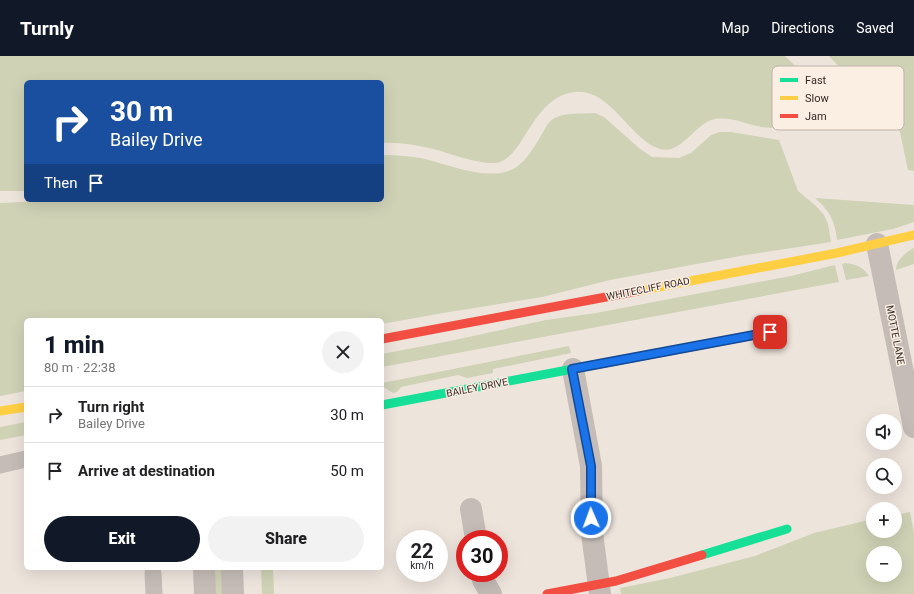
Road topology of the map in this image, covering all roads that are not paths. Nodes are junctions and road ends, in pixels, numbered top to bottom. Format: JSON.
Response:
{"nodes":[{"id":1,"x":914,"y":235,"type":"edge"},
{"id":2,"x":877,"y":244,"type":"junction"},
{"id":3,"x":770,"y":332,"type":"dead end"},
{"id":4,"x":384,"y":339,"type":"edge"},
{"id":5,"x":572,"y":369,"type":"junction"},
{"id":6,"x":384,"y":404,"type":"edge"},
{"id":7,"x":24,"y":406,"type":"edge"},
{"id":8,"x":0,"y":411,"type":"edge"},
{"id":9,"x":914,"y":427,"type":"edge"},
{"id":10,"x":24,"y":460,"type":"edge"},
{"id":11,"x":0,"y":466,"type":"edge"},
{"id":12,"x":471,"y":509,"type":"dead end"},
{"id":13,"x":786,"y":529,"type":"dead end"},
{"id":14,"x":474,"y":530,"type":"edge"},
{"id":15,"x":204,"y":570,"type":"edge"},
{"id":16,"x":232,"y":570,"type":"edge"},
{"id":17,"x":153,"y":573,"type":"dead end"},
{"id":18,"x":484,"y":582,"type":"edge"},
{"id":19,"x":599,"y":589,"type":"edge"},
{"id":20,"x":154,"y":594,"type":"edge"},
{"id":21,"x":205,"y":594,"type":"edge"},
{"id":22,"x":233,"y":594,"type":"edge"},
{"id":23,"x":491,"y":594,"type":"edge"},
{"id":24,"x":547,"y":594,"type":"edge"}],
"edges":[{"from":1,"to":2,"type":"street","name":"WHITECLIFF ROAD"},
{"from":2,"to":4,"type":"street","name":"WHITECLIFF ROAD"},
{"from":2,"to":9,"type":"street","name":"MOTTE LANE"},
{"from":3,"to":5,"type":"street","name":"BAILEY DRIVE"},
{"from":5,"to":6,"type":"street","name":"BAILEY DRIVE"},
{"from":5,"to":19,"type":"street"},
{"from":7,"to":8,"type":"street"},
{"from":10,"to":11,"type":"lane"},
{"from":12,"to":14,"type":"street"},
{"from":13,"to":19,"type":"street"},
{"from":15,"to":21,"type":"street"},
{"from":16,"to":22,"type":"street"},
{"from":17,"to":20,"type":"lane"},
{"from":18,"to":23,"type":"street"},
{"from":19,"to":24,"type":"street"}]}
